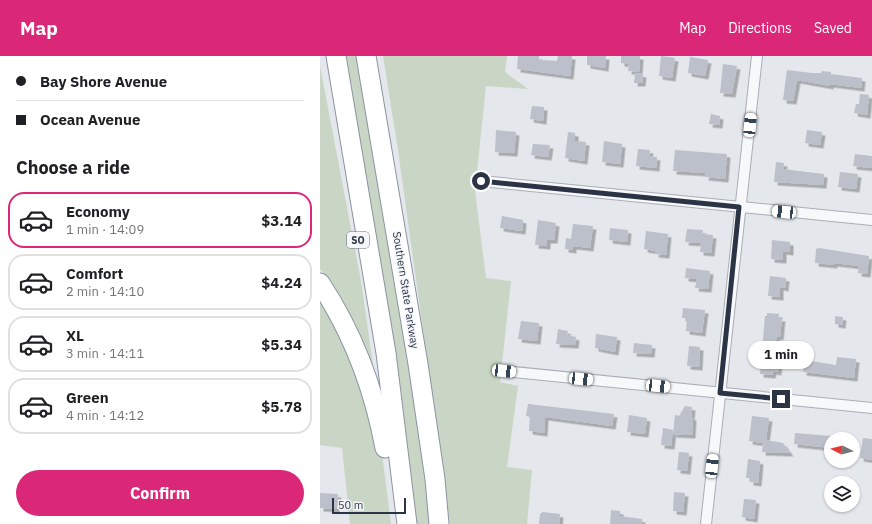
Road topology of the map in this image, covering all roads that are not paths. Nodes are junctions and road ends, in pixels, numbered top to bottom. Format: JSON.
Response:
{"nodes":[{"id":1,"x":325,"y":56,"type":"edge"},
{"id":2,"x":336,"y":56,"type":"edge"},
{"id":3,"x":366,"y":56,"type":"edge"},
{"id":4,"x":757,"y":56,"type":"edge"},
{"id":5,"x":481,"y":181,"type":"dead end"},
{"id":6,"x":739,"y":207,"type":"junction"},
{"id":7,"x":872,"y":220,"type":"edge"},
{"id":8,"x":320,"y":283,"type":"edge"},
{"id":9,"x":504,"y":371,"type":"dead end"},
{"id":10,"x":720,"y":393,"type":"junction"},
{"id":11,"x":872,"y":408,"type":"edge"},
{"id":12,"x":393,"y":423,"type":"junction"},
{"id":13,"x":406,"y":524,"type":"edge"},
{"id":14,"x":439,"y":524,"type":"edge"},
{"id":15,"x":706,"y":524,"type":"edge"}],
"edges":[{"from":1,"to":12,"type":"highway","number":"SO"},
{"from":2,"to":12,"type":"highway","number":"SO"},
{"from":3,"to":14,"type":"highway","name":"Southern State Parkway"},
{"from":4,"to":6,"type":"street"},
{"from":5,"to":6,"type":"street"},
{"from":6,"to":7,"type":"street"},
{"from":6,"to":10,"type":"street"},
{"from":8,"to":13,"type":"highway"},
{"from":9,"to":10,"type":"street"},
{"from":10,"to":11,"type":"street"},
{"from":10,"to":15,"type":"street"},
{"from":12,"to":13,"type":"highway","number":"SO"}]}
